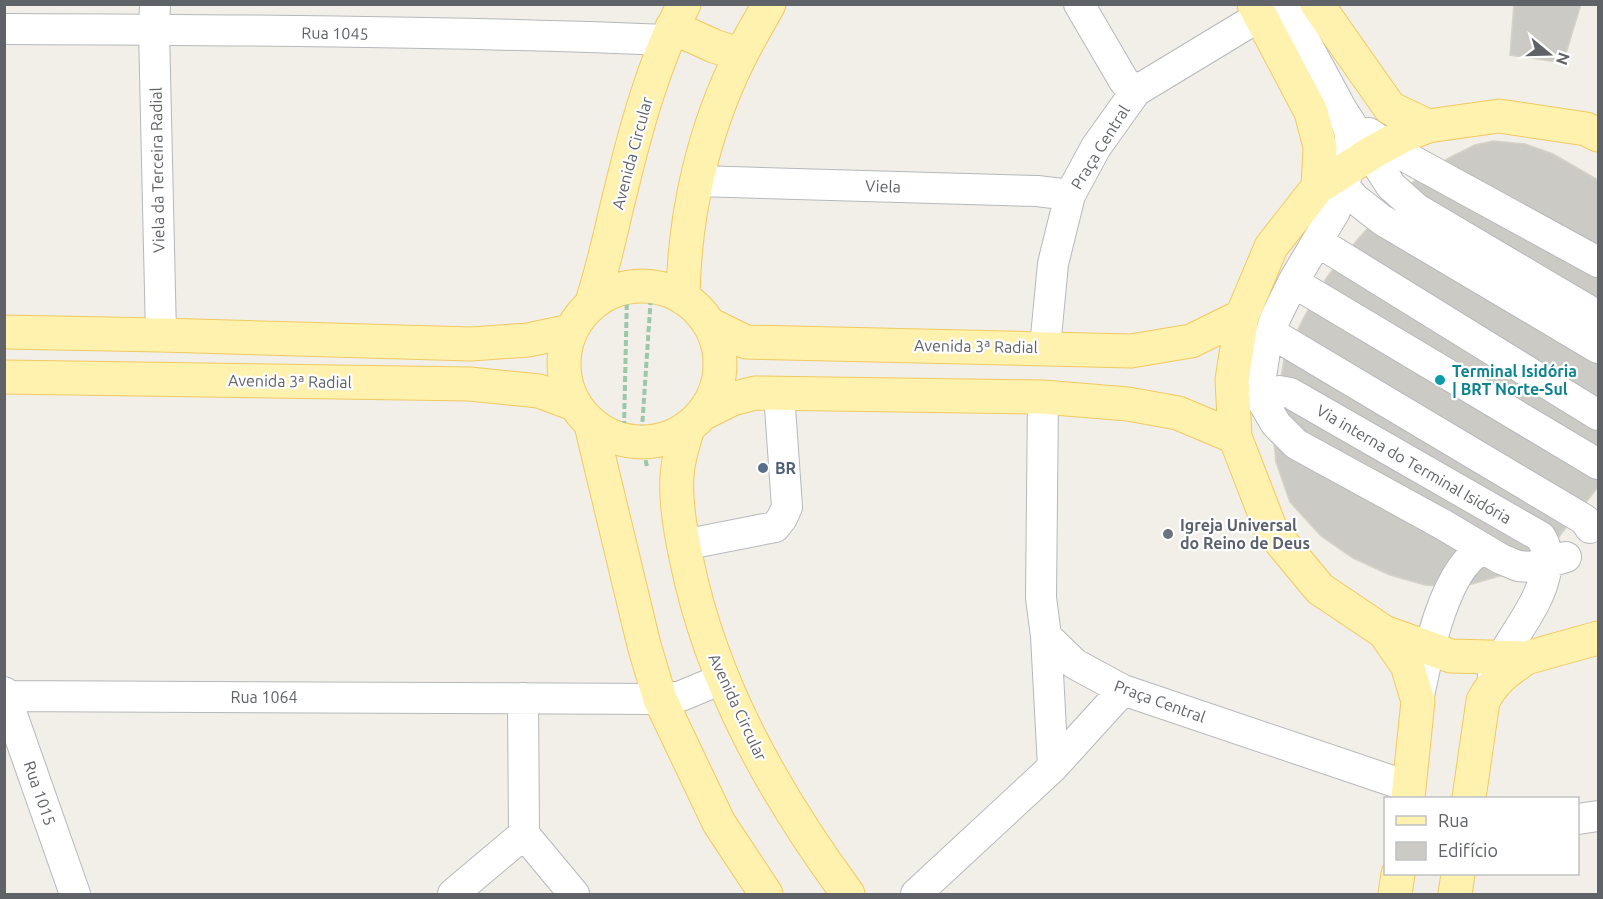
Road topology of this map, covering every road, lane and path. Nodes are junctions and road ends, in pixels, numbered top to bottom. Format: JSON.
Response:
{"nodes":[{"id":1,"x":769,"y":4,"type":"edge"},
{"id":2,"x":1079,"y":4,"type":"edge"},
{"id":3,"x":1317,"y":4,"type":"edge"},
{"id":4,"x":1266,"y":8,"type":"edge"},
{"id":5,"x":154,"y":17,"type":"edge"},
{"id":6,"x":674,"y":24,"type":"edge"},
{"id":7,"x":4,"y":29,"type":"edge"},
{"id":8,"x":741,"y":55,"type":"junction"},
{"id":9,"x":1136,"y":91,"type":"junction"},
{"id":10,"x":1342,"y":110,"type":"junction"},
{"id":11,"x":1428,"y":126,"type":"junction"},
{"id":12,"x":1599,"y":135,"type":"edge"},
{"id":13,"x":1353,"y":168,"type":"junction"},
{"id":14,"x":697,"y":181,"type":"junction"},
{"id":15,"x":1070,"y":195,"type":"junction"},
{"id":16,"x":1318,"y":242,"type":"junction"},
{"id":17,"x":1599,"y":262,"type":"edge"},
{"id":18,"x":1293,"y":282,"type":"junction"},
{"id":19,"x":683,"y":298,"type":"junction"},
{"id":20,"x":591,"y":305,"type":"junction"},
{"id":21,"x":1242,"y":316,"type":"junction"},
{"id":22,"x":1599,"y":316,"type":"edge"},
{"id":23,"x":709,"y":324,"type":"junction"},
{"id":24,"x":571,"y":331,"type":"junction"},
{"id":25,"x":4,"y":332,"type":"edge"},
{"id":26,"x":1270,"y":333,"type":"junction"},
{"id":27,"x":161,"y":335,"type":"junction"},
{"id":28,"x":1045,"y":347,"type":"junction"},
{"id":29,"x":1599,"y":348,"type":"edge"},
{"id":30,"x":4,"y":377,"type":"edge"},
{"id":31,"x":779,"y":393,"type":"junction"},
{"id":32,"x":1043,"y":397,"type":"junction"},
{"id":33,"x":1276,"y":397,"type":"junction"},
{"id":34,"x":582,"y":414,"type":"junction"},
{"id":35,"x":1599,"y":415,"type":"edge"},
{"id":36,"x":696,"y":420,"type":"junction"},
{"id":37,"x":1235,"y":437,"type":"junction"},
{"id":38,"x":1599,"y":464,"type":"edge"},
{"id":39,"x":1594,"y":522,"type":"edge"},
{"id":40,"x":684,"y":545,"type":"junction"},
{"id":41,"x":1470,"y":550,"type":"junction"},
{"id":42,"x":1553,"y":566,"type":"junction"},
{"id":43,"x":1384,"y":632,"type":"junction"},
{"id":44,"x":1046,"y":636,"type":"junction"},
{"id":45,"x":1599,"y":639,"type":"edge"},
{"id":46,"x":1429,"y":648,"type":"junction"},
{"id":47,"x":1515,"y":657,"type":"junction"},
{"id":48,"x":722,"y":679,"type":"junction"},
{"id":49,"x":1124,"y":690,"type":"junction"},
{"id":50,"x":5,"y":695,"type":"edge"},
{"id":51,"x":523,"y":698,"type":"junction"},
{"id":52,"x":660,"y":699,"type":"junction"},
{"id":53,"x":1418,"y":701,"type":"junction"},
{"id":54,"x":1053,"y":766,"type":"junction"},
{"id":55,"x":1409,"y":793,"type":"edge"},
{"id":56,"x":1469,"y":797,"type":"edge"},
{"id":57,"x":1599,"y":816,"type":"edge"},
{"id":58,"x":1579,"y":819,"type":"edge"},
{"id":59,"x":524,"y":834,"type":"junction"},
{"id":60,"x":1398,"y":875,"type":"edge"},
{"id":61,"x":1458,"y":875,"type":"edge"},
{"id":62,"x":75,"y":894,"type":"edge"},
{"id":63,"x":453,"y":894,"type":"edge"},
{"id":64,"x":574,"y":894,"type":"edge"},
{"id":65,"x":766,"y":894,"type":"edge"},
{"id":66,"x":849,"y":894,"type":"edge"},
{"id":67,"x":916,"y":894,"type":"edge"},
{"id":68,"x":1395,"y":894,"type":"edge"},
{"id":69,"x":1455,"y":894,"type":"edge"}],
"edges":[{"from":1,"to":8,"type":"main road"},
{"from":2,"to":9,"type":"street"},
{"from":3,"to":11,"type":"main road"},
{"from":4,"to":9,"type":"street","name":"Praça Central"},
{"from":4,"to":10,"type":"street"},
{"from":4,"to":13,"type":"main road"},
{"from":5,"to":6,"type":"street","name":"Rua 1045"},
{"from":5,"to":7,"type":"street","name":"Rua 1045"},
{"from":5,"to":27,"type":"street","name":"Viela da Terceira Radial"},
{"from":6,"to":8,"type":"main road"},
{"from":6,"to":20,"type":"main road","name":"Avenida Circular"},
{"from":8,"to":14,"type":"main road"},
{"from":9,"to":15,"type":"street","name":"Praça Central"},
{"from":10,"to":13,"type":"street"},
{"from":10,"to":13,"type":"street"},
{"from":11,"to":12,"type":"main road"},
{"from":11,"to":13,"type":"main road"},
{"from":13,"to":16,"type":"street"},
{"from":13,"to":17,"type":"street"},
{"from":13,"to":21,"type":"main road"},
{"from":13,"to":22,"type":"street"},
{"from":13,"to":29,"type":"street"},
{"from":14,"to":15,"type":"street","name":"Viela"},
{"from":14,"to":19,"type":"main road"},
{"from":15,"to":28,"type":"street","name":"Praça Central"},
{"from":16,"to":18,"type":"street"},
{"from":16,"to":35,"type":"street"},
{"from":18,"to":26,"type":"street"},
{"from":18,"to":38,"type":"street"},
{"from":19,"to":20,"type":"main road"},
{"from":19,"to":23,"type":"main road"},
{"from":20,"to":24,"type":"main road"},
{"from":21,"to":28,"type":"main road","name":"Avenida 3ª Radial"},
{"from":21,"to":37,"type":"main road"},
{"from":23,"to":28,"type":"main road","name":"Avenida 3ª Radial"},
{"from":23,"to":36,"type":"main road"},
{"from":24,"to":27,"type":"main road"},
{"from":24,"to":34,"type":"main road"},
{"from":25,"to":27,"type":"main road"},
{"from":26,"to":33,"type":"street","name":"Via interna do Terminal Isidória"},
{"from":26,"to":39,"type":"street"},
{"from":30,"to":34,"type":"main road","name":"Avenida 3ª Radial"},
{"from":31,"to":32,"type":"main road"},
{"from":31,"to":36,"type":"main road"},
{"from":31,"to":40,"type":"street"},
{"from":32,"to":37,"type":"main road"},
{"from":32,"to":44,"type":"street"},
{"from":33,"to":41,"type":"street"},
{"from":33,"to":42,"type":"street","name":"Via interna do Terminal Isidória"},
{"from":34,"to":36,"type":"main road"},
{"from":34,"to":52,"type":"main road"},
{"from":36,"to":40,"type":"main road","name":"Avenida Circular"},
{"from":37,"to":43,"type":"main road"},
{"from":39,"to":42,"type":"street"},
{"from":40,"to":48,"type":"main road","name":"Avenida Circular"},
{"from":41,"to":42,"type":"street"},
{"from":41,"to":46,"type":"street"},
{"from":42,"to":47,"type":"street"},
{"from":43,"to":46,"type":"main road"},
{"from":43,"to":53,"type":"main road"},
{"from":44,"to":49,"type":"street","name":"Praça Central"},
{"from":44,"to":54,"type":"street"},
{"from":45,"to":47,"type":"main road"},
{"from":46,"to":47,"type":"main road"},
{"from":46,"to":53,"type":"street"},
{"from":47,"to":56,"type":"main road"},
{"from":48,"to":52,"type":"street","name":"Rua 1064"},
{"from":48,"to":66,"type":"main road","name":"Avenida Circular"},
{"from":49,"to":54,"type":"street"},
{"from":49,"to":55,"type":"street","name":"Praça Central"},
{"from":50,"to":51,"type":"street","name":"Rua 1064"},
{"from":50,"to":62,"type":"street","name":"Rua 1015"},
{"from":51,"to":52,"type":"street","name":"Rua 1064"},
{"from":51,"to":59,"type":"street"},
{"from":52,"to":65,"type":"main road"},
{"from":53,"to":55,"type":"main road"},
{"from":54,"to":67,"type":"street"},
{"from":57,"to":58,"type":"street"},
{"from":59,"to":63,"type":"street"},
{"from":59,"to":64,"type":"street"},
{"from":60,"to":68,"type":"main road"},
{"from":61,"to":69,"type":"main road"}]}
